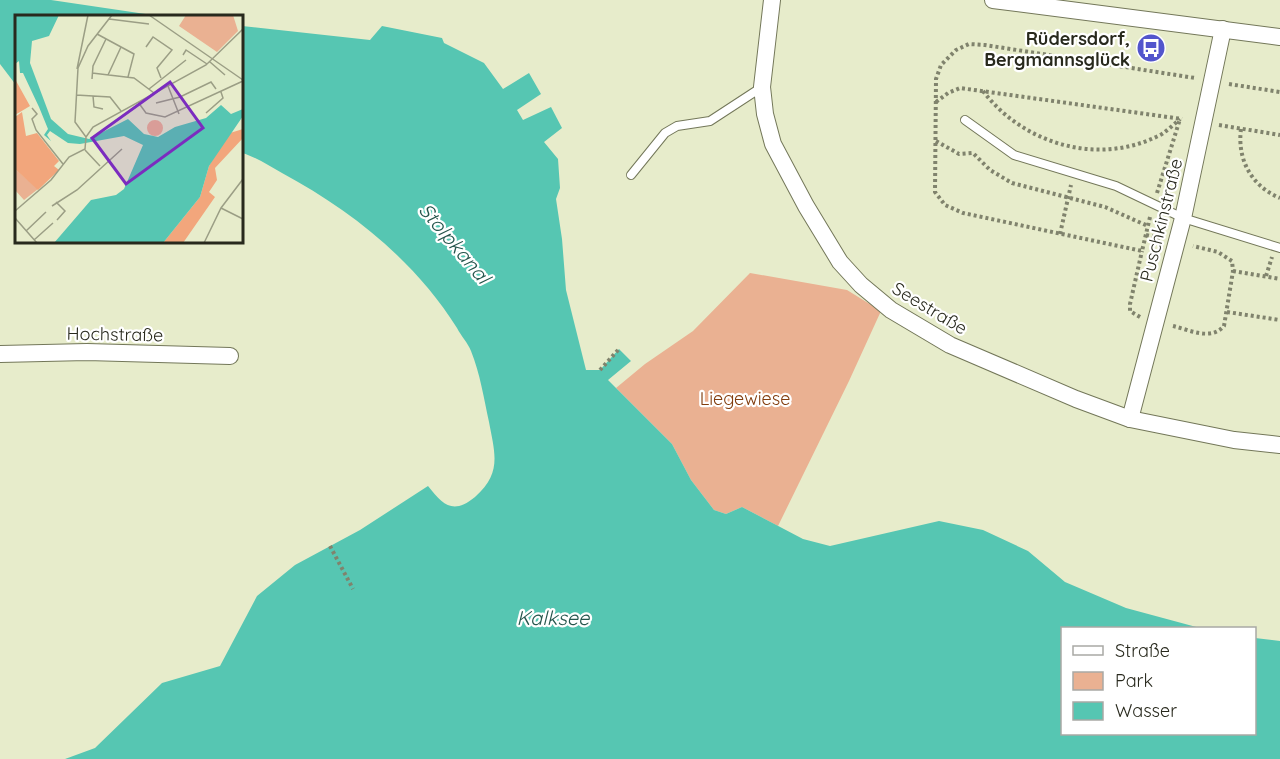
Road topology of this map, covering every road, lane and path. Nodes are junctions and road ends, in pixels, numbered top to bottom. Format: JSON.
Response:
{"nodes":[{"id":1,"x":772,"y":0,"type":"edge"},
{"id":2,"x":993,"y":0,"type":"edge"},
{"id":3,"x":1023,"y":2,"type":"edge"},
{"id":4,"x":1223,"y":29,"type":"junction"},
{"id":5,"x":1280,"y":37,"type":"edge"},
{"id":6,"x":1212,"y":81,"type":"junction"},
{"id":7,"x":762,"y":87,"type":"junction"},
{"id":8,"x":983,"y":91,"type":"junction"},
{"id":9,"x":1280,"y":92,"type":"edge"},
{"id":10,"x":936,"y":102,"type":"junction"},
{"id":11,"x":1180,"y":119,"type":"junction"},
{"id":12,"x":965,"y":120,"type":"dead end"},
{"id":13,"x":1203,"y":123,"type":"junction"},
{"id":14,"x":1241,"y":129,"type":"junction"},
{"id":15,"x":1280,"y":135,"type":"edge"},
{"id":16,"x":935,"y":141,"type":"junction"},
{"id":17,"x":1074,"y":174,"type":"junction"},
{"id":18,"x":631,"y":175,"type":"dead end"},
{"id":19,"x":1068,"y":197,"type":"junction"},
{"id":20,"x":1280,"y":198,"type":"edge"},
{"id":21,"x":1154,"y":204,"type":"junction"},
{"id":22,"x":1183,"y":218,"type":"junction"},
{"id":23,"x":1148,"y":226,"type":"junction"},
{"id":24,"x":1060,"y":234,"type":"junction"},
{"id":25,"x":1280,"y":248,"type":"edge"},
{"id":26,"x":1233,"y":271,"type":"dead end"},
{"id":27,"x":1280,"y":279,"type":"edge"},
{"id":28,"x":1227,"y":312,"type":"dead end"},
{"id":29,"x":1280,"y":321,"type":"edge"},
{"id":30,"x":619,"y":350,"type":"dead end"},
{"id":31,"x":0,"y":354,"type":"edge"},
{"id":32,"x":230,"y":356,"type":"dead end"},
{"id":33,"x":600,"y":370,"type":"dead end"},
{"id":34,"x":1130,"y":418,"type":"junction"},
{"id":35,"x":1280,"y":445,"type":"edge"},
{"id":36,"x":330,"y":546,"type":"dead end"},
{"id":37,"x":353,"y":589,"type":"dead end"}],
"edges":[{"from":1,"to":7,"type":"street","name":"Seestraße"},
{"from":2,"to":3,"type":"street"},
{"from":3,"to":4,"type":"street"},
{"from":4,"to":5,"type":"street"},
{"from":4,"to":6,"type":"street","name":"Puschkinstraße"},
{"from":6,"to":9,"type":"path"},
{"from":6,"to":10,"type":"path"},
{"from":6,"to":13,"type":"street","name":"Puschkinstraße"},
{"from":7,"to":18,"type":"lane"},
{"from":7,"to":34,"type":"street","name":"Seestraße"},
{"from":8,"to":10,"type":"path"},
{"from":8,"to":11,"type":"path"},
{"from":8,"to":11,"type":"path"},
{"from":10,"to":16,"type":"path"},
{"from":11,"to":13,"type":"path"},
{"from":11,"to":21,"type":"path"},
{"from":12,"to":17,"type":"lane"},
{"from":13,"to":14,"type":"path"},
{"from":13,"to":22,"type":"street","name":"Puschkinstraße"},
{"from":14,"to":15,"type":"path"},
{"from":14,"to":20,"type":"path"},
{"from":16,"to":19,"type":"path"},
{"from":16,"to":24,"type":"path"},
{"from":17,"to":19,"type":"path"},
{"from":17,"to":21,"type":"lane"},
{"from":19,"to":23,"type":"path"},
{"from":19,"to":24,"type":"path"},
{"from":21,"to":22,"type":"lane"},
{"from":21,"to":23,"type":"path"},
{"from":22,"to":25,"type":"lane"},
{"from":22,"to":34,"type":"street","name":"Puschkinstraße"},
{"from":23,"to":24,"type":"path"},
{"from":26,"to":27,"type":"path"},
{"from":28,"to":29,"type":"path"},
{"from":30,"to":33,"type":"path"},
{"from":31,"to":32,"type":"street","name":"Hochstraße"},
{"from":34,"to":35,"type":"street","name":"Seestraße"},
{"from":36,"to":37,"type":"path"}]}
